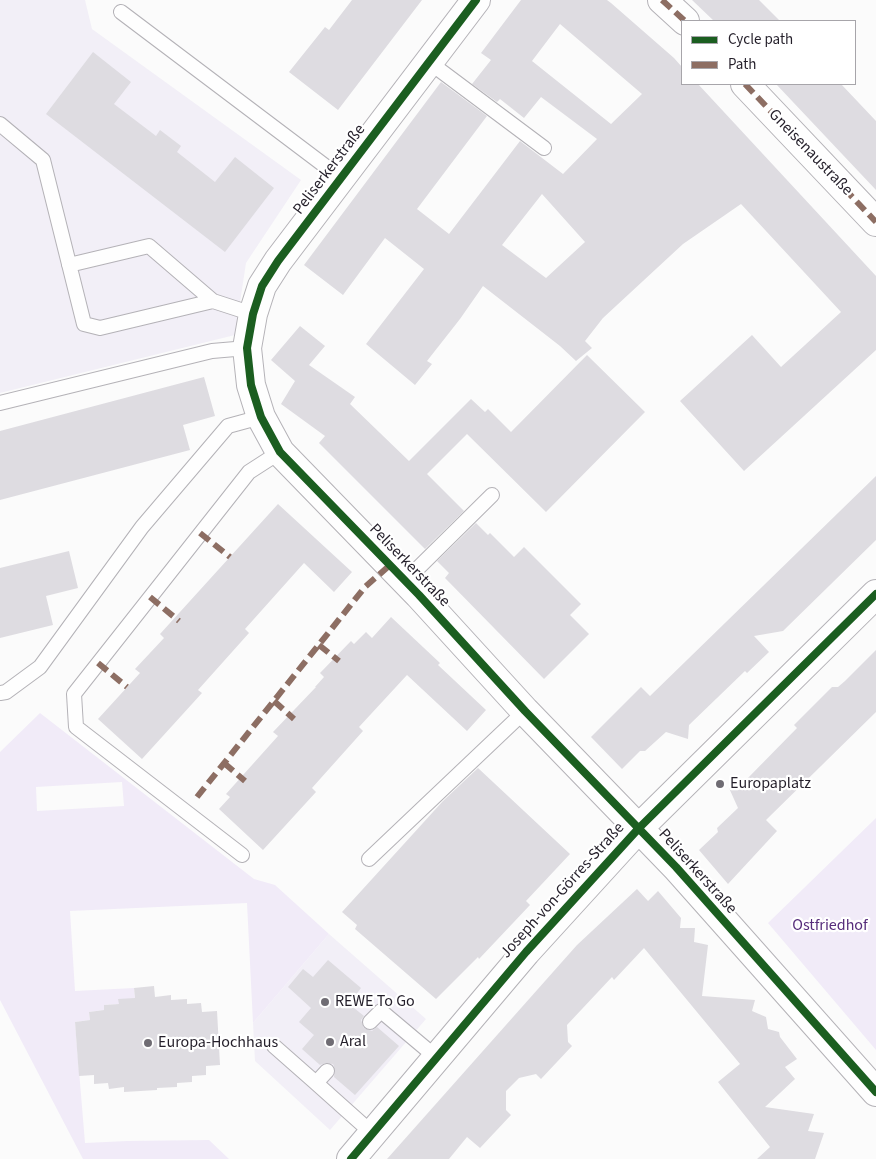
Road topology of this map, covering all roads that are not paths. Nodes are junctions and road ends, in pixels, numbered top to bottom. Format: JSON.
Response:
{"nodes":[{"id":1,"x":476,"y":0,"type":"edge"},
{"id":2,"x":662,"y":0,"type":"edge"},
{"id":3,"x":121,"y":12,"type":"dead end"},
{"id":4,"x":684,"y":20,"type":"edge"},
{"id":5,"x":429,"y":62,"type":"junction"},
{"id":6,"x":746,"y":85,"type":"edge"},
{"id":7,"x":0,"y":124,"type":"edge"},
{"id":8,"x":544,"y":148,"type":"dead end"},
{"id":9,"x":341,"y":178,"type":"junction"},
{"id":10,"x":876,"y":222,"type":"edge"},
{"id":11,"x":69,"y":265,"type":"junction"},
{"id":12,"x":213,"y":301,"type":"junction"},
{"id":13,"x":253,"y":314,"type":"junction"},
{"id":14,"x":247,"y":348,"type":"junction"},
{"id":15,"x":0,"y":403,"type":"edge"},
{"id":16,"x":261,"y":417,"type":"junction"},
{"id":17,"x":280,"y":452,"type":"junction"},
{"id":18,"x":492,"y":495,"type":"dead end"},
{"id":19,"x":405,"y":581,"type":"junction"},
{"id":20,"x":876,"y":594,"type":"edge"},
{"id":21,"x":0,"y":693,"type":"edge"},
{"id":22,"x":525,"y":711,"type":"junction"},
{"id":23,"x":639,"y":828,"type":"junction"},
{"id":24,"x":242,"y":855,"type":"dead end"},
{"id":25,"x":369,"y":859,"type":"dead end"},
{"id":26,"x":370,"y":1022,"type":"dead end"},
{"id":27,"x":274,"y":1046,"type":"dead end"},
{"id":28,"x":437,"y":1058,"type":"junction"},
{"id":29,"x":327,"y":1071,"type":"dead end"},
{"id":30,"x":316,"y":1083,"type":"junction"},
{"id":31,"x":876,"y":1092,"type":"edge"},
{"id":32,"x":372,"y":1133,"type":"junction"},
{"id":33,"x":351,"y":1159,"type":"edge"}],
"edges":[{"from":1,"to":5,"type":"street","name":"Peliserkerstraße"},
{"from":2,"to":4,"type":"street"},
{"from":3,"to":9,"type":"lane"},
{"from":5,"to":8,"type":"lane"},
{"from":5,"to":9,"type":"street","name":"Peliserkerstraße"},
{"from":6,"to":10,"type":"street","name":"Gneisenaustraße"},
{"from":7,"to":11,"type":"lane"},
{"from":9,"to":13,"type":"street","name":"Peliserkerstraße"},
{"from":11,"to":12,"type":"lane"},
{"from":11,"to":12,"type":"lane"},
{"from":12,"to":13,"type":"lane"},
{"from":13,"to":14,"type":"street","name":"Peliserkerstraße"},
{"from":14,"to":15,"type":"lane"},
{"from":14,"to":16,"type":"street","name":"Peliserkerstraße"},
{"from":16,"to":17,"type":"street","name":"Peliserkerstraße"},
{"from":16,"to":21,"type":"lane"},
{"from":17,"to":19,"type":"street","name":"Peliserkerstraße"},
{"from":17,"to":24,"type":"lane"},
{"from":18,"to":19,"type":"lane"},
{"from":19,"to":22,"type":"street","name":"Peliserkerstraße"},
{"from":20,"to":23,"type":"street","name":"Joseph-von-Görres-Straße"},
{"from":22,"to":23,"type":"street","name":"Peliserkerstraße"},
{"from":22,"to":25,"type":"lane"},
{"from":23,"to":28,"type":"street","name":"Joseph-von-Görres-Straße"},
{"from":23,"to":31,"type":"street","name":"Peliserkerstraße"},
{"from":26,"to":28,"type":"lane"},
{"from":27,"to":30,"type":"lane"},
{"from":28,"to":32,"type":"street","name":"Joseph-von-Görres-Straße"},
{"from":29,"to":30,"type":"lane"},
{"from":30,"to":32,"type":"lane"},
{"from":32,"to":33,"type":"street","name":"Joseph-von-Görres-Straße"}]}
